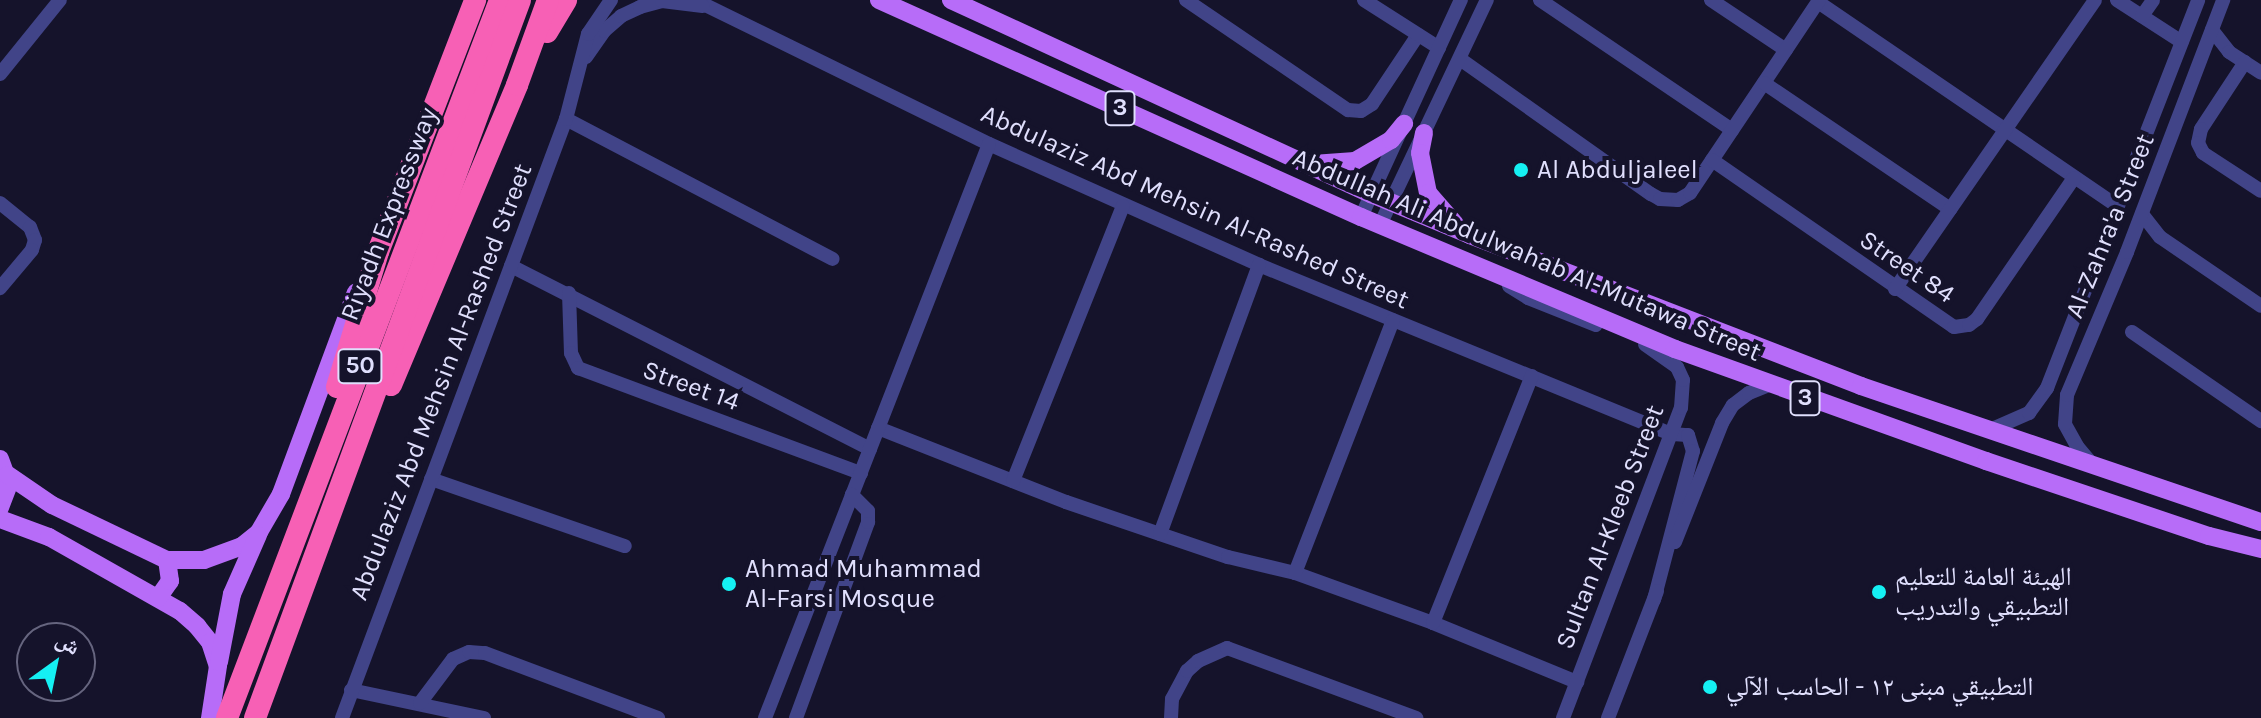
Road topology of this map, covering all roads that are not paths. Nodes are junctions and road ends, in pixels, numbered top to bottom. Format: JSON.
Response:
{"nodes":[{"id":1,"x":60,"y":0,"type":"edge"},
{"id":2,"x":475,"y":0,"type":"edge"},
{"id":3,"x":520,"y":0,"type":"edge"},
{"id":4,"x":548,"y":0,"type":"edge"},
{"id":5,"x":566,"y":0,"type":"edge"},
{"id":6,"x":611,"y":0,"type":"edge"},
{"id":7,"x":879,"y":0,"type":"edge"},
{"id":8,"x":951,"y":0,"type":"edge"},
{"id":9,"x":1186,"y":0,"type":"edge"},
{"id":10,"x":1364,"y":0,"type":"edge"},
{"id":11,"x":1461,"y":0,"type":"edge"},
{"id":12,"x":1482,"y":0,"type":"edge"},
{"id":13,"x":1540,"y":0,"type":"edge"},
{"id":14,"x":1711,"y":0,"type":"edge"},
{"id":15,"x":2095,"y":0,"type":"edge"},
{"id":16,"x":2117,"y":0,"type":"edge"},
{"id":17,"x":2153,"y":0,"type":"edge"},
{"id":18,"x":2198,"y":0,"type":"edge"},
{"id":19,"x":2223,"y":0,"type":"edge"},
{"id":20,"x":1818,"y":1,"type":"edge"},
{"id":21,"x":701,"y":3,"type":"edge"},
{"id":22,"x":502,"y":13,"type":"edge"},
{"id":23,"x":2142,"y":16,"type":"junction"},
{"id":24,"x":2212,"y":30,"type":"junction"},
{"id":25,"x":1418,"y":35,"type":"junction"},
{"id":26,"x":2182,"y":42,"type":"junction"},
{"id":27,"x":1439,"y":48,"type":"junction"},
{"id":28,"x":1786,"y":50,"type":"junction"},
{"id":29,"x":2204,"y":52,"type":"junction"},
{"id":30,"x":2229,"y":52,"type":"junction"},
{"id":31,"x":1460,"y":59,"type":"junction"},
{"id":32,"x":2245,"y":62,"type":"junction"},
{"id":33,"x":582,"y":63,"type":"junction"},
{"id":34,"x":2261,"y":73,"type":"edge"},
{"id":35,"x":0,"y":74,"type":"edge"},
{"id":36,"x":1764,"y":83,"type":"junction"},
{"id":37,"x":517,"y":85,"type":"junction"},
{"id":38,"x":2153,"y":116,"type":"junction"},
{"id":39,"x":566,"y":119,"type":"junction"},
{"id":40,"x":1404,"y":124,"type":"junction"},
{"id":41,"x":2176,"y":125,"type":"junction"},
{"id":42,"x":2005,"y":129,"type":"junction"},
{"id":43,"x":1732,"y":130,"type":"junction"},
{"id":44,"x":1424,"y":133,"type":"junction"},
{"id":45,"x":418,"y":142,"type":"junction"},
{"id":46,"x":989,"y":144,"type":"junction"},
{"id":47,"x":2140,"y":148,"type":"junction"},
{"id":48,"x":2165,"y":156,"type":"junction"},
{"id":49,"x":1293,"y":158,"type":"junction"},
{"id":50,"x":1712,"y":160,"type":"junction"},
{"id":51,"x":2074,"y":178,"type":"junction"},
{"id":52,"x":2261,"y":191,"type":"edge"},
{"id":53,"x":1371,"y":194,"type":"junction"},
{"id":54,"x":1391,"y":202,"type":"junction"},
{"id":55,"x":0,"y":203,"type":"edge"},
{"id":56,"x":1123,"y":206,"type":"junction"},
{"id":57,"x":2117,"y":206,"type":"junction"},
{"id":58,"x":1950,"y":209,"type":"junction"},
{"id":59,"x":2142,"y":214,"type":"junction"},
{"id":60,"x":1361,"y":217,"type":"junction"},
{"id":61,"x":1380,"y":225,"type":"junction"},
{"id":62,"x":1470,"y":235,"type":"junction"},
{"id":63,"x":2160,"y":237,"type":"junction"},
{"id":64,"x":2133,"y":238,"type":"junction"},
{"id":65,"x":2103,"y":243,"type":"junction"},
{"id":66,"x":2127,"y":252,"type":"junction"},
{"id":67,"x":833,"y":259,"type":"dead end"},
{"id":68,"x":1259,"y":265,"type":"junction"},
{"id":69,"x":511,"y":266,"type":"junction"},
{"id":70,"x":1493,"y":274,"type":"junction"},
{"id":71,"x":0,"y":288,"type":"edge"},
{"id":72,"x":1895,"y":289,"type":"junction"},
{"id":73,"x":569,"y":293,"type":"junction"},
{"id":74,"x":2261,"y":306,"type":"edge"},
{"id":75,"x":1393,"y":320,"type":"junction"},
{"id":76,"x":2132,"y":332,"type":"dead end"},
{"id":77,"x":1532,"y":376,"type":"junction"},
{"id":78,"x":2051,"y":377,"type":"junction"},
{"id":79,"x":2072,"y":383,"type":"junction"},
{"id":80,"x":1769,"y":385,"type":"junction"},
{"id":81,"x":364,"y":421,"type":"junction"},
{"id":82,"x":2261,"y":421,"type":"edge"},
{"id":83,"x":878,"y":428,"type":"junction"},
{"id":84,"x":1990,"y":430,"type":"junction"},
{"id":85,"x":1672,"y":434,"type":"junction"},
{"id":86,"x":870,"y":449,"type":"junction"},
{"id":87,"x":2093,"y":464,"type":"junction"},
{"id":88,"x":4,"y":467,"type":"edge"},
{"id":89,"x":861,"y":473,"type":"junction"},
{"id":90,"x":431,"y":479,"type":"junction"},
{"id":91,"x":1013,"y":481,"type":"junction"},
{"id":92,"x":852,"y":495,"type":"junction"},
{"id":93,"x":0,"y":508,"type":"edge"},
{"id":94,"x":0,"y":519,"type":"edge"},
{"id":95,"x":2261,"y":522,"type":"edge"},
{"id":96,"x":259,"y":532,"type":"junction"},
{"id":97,"x":1160,"y":534,"type":"junction"},
{"id":98,"x":625,"y":546,"type":"dead end"},
{"id":99,"x":2261,"y":552,"type":"edge"},
{"id":100,"x":167,"y":560,"type":"junction"},
{"id":101,"x":286,"y":560,"type":"junction"},
{"id":102,"x":1295,"y":573,"type":"junction"},
{"id":103,"x":158,"y":598,"type":"junction"},
{"id":104,"x":1654,"y":600,"type":"junction"},
{"id":105,"x":298,"y":606,"type":"junction"},
{"id":106,"x":1433,"y":623,"type":"junction"},
{"id":107,"x":218,"y":666,"type":"junction"},
{"id":108,"x":1577,"y":682,"type":"junction"},
{"id":109,"x":351,"y":690,"type":"junction"},
{"id":110,"x":420,"y":703,"type":"junction"},
{"id":111,"x":210,"y":718,"type":"edge"},
{"id":112,"x":227,"y":718,"type":"edge"},
{"id":113,"x":255,"y":718,"type":"edge"},
{"id":114,"x":263,"y":718,"type":"edge"},
{"id":115,"x":342,"y":718,"type":"edge"},
{"id":116,"x":484,"y":718,"type":"edge"},
{"id":117,"x":658,"y":718,"type":"edge"},
{"id":118,"x":765,"y":718,"type":"edge"},
{"id":119,"x":796,"y":718,"type":"edge"},
{"id":120,"x":1171,"y":718,"type":"edge"},
{"id":121,"x":1416,"y":718,"type":"edge"},
{"id":122,"x":1563,"y":718,"type":"edge"},
{"id":123,"x":1608,"y":718,"type":"edge"}],
"edges":[{"from":1,"to":35,"type":"street"},
{"from":2,"to":45,"type":"highway"},
{"from":3,"to":22,"type":"highway","name":"Riyadh Expressway","number":"50"},
{"from":4,"to":37,"type":"highway"},
{"from":5,"to":37,"type":"highway"},
{"from":6,"to":33,"type":"street","name":"Abdulaziz Abd Mehsin Al-Rashed Street"},
{"from":7,"to":60,"type":"main road","name":"Abdullah Ali Abdulwahab Al-Mutawa Street","number":"3"},
{"from":8,"to":49,"type":"main road","name":"Abdullah Ali Abdulwahab Al-Mutawa Street","number":"3"},
{"from":9,"to":25,"type":"street"},
{"from":10,"to":25,"type":"street"},
{"from":11,"to":27,"type":"street"},
{"from":12,"to":31,"type":"street"},
{"from":13,"to":43,"type":"street"},
{"from":14,"to":28,"type":"street"},
{"from":15,"to":42,"type":"street"},
{"from":16,"to":23,"type":"street"},
{"from":17,"to":23,"type":"street"},
{"from":18,"to":26,"type":"street","name":"Al-Zahra'a Street"},
{"from":19,"to":24,"type":"street","name":"Al-Zahra'a Street"},
{"from":20,"to":28,"type":"street"},
{"from":20,"to":42,"type":"street"},
{"from":21,"to":33,"type":"street","name":"Abdulaziz Abd Mehsin Al-Rashed Street"},
{"from":21,"to":46,"type":"street","name":"Abdulaziz Abd Mehsin Al-Rashed Street"},
{"from":22,"to":81,"type":"highway","name":"Riyadh Expressway","number":"50"},
{"from":22,"to":101,"type":"highway","name":"Riyadh Expressway","number":"50"},
{"from":23,"to":26,"type":"street"},
{"from":24,"to":29,"type":"street","name":"Al-Zahra'a Street"},
{"from":24,"to":30,"type":"street"},
{"from":25,"to":27,"type":"street"},
{"from":26,"to":38,"type":"street","name":"Al-Zahra'a Street"},
{"from":27,"to":40,"type":"street"},
{"from":28,"to":36,"type":"street"},
{"from":29,"to":30,"type":"street"},
{"from":29,"to":41,"type":"street","name":"Al-Zahra'a Street"},
{"from":30,"to":32,"type":"street"},
{"from":31,"to":44,"type":"street"},
{"from":31,"to":50,"type":"street"},
{"from":32,"to":34,"type":"street"},
{"from":32,"to":52,"type":"street"},
{"from":33,"to":39,"type":"street","name":"Abdulaziz Abd Mehsin Al-Rashed Street"},
{"from":36,"to":43,"type":"street"},
{"from":36,"to":58,"type":"street"},
{"from":37,"to":81,"type":"highway"},
{"from":38,"to":41,"type":"street"},
{"from":38,"to":47,"type":"street","name":"Al-Zahra'a Street"},
{"from":39,"to":67,"type":"street"},
{"from":39,"to":69,"type":"street","name":"Abdulaziz Abd Mehsin Al-Rashed Street"},
{"from":40,"to":49,"type":"main road"},
{"from":40,"to":53,"type":"street"},
{"from":41,"to":48,"type":"street","name":"Al-Zahra'a Street"},
{"from":42,"to":51,"type":"street"},
{"from":42,"to":58,"type":"street"},
{"from":43,"to":50,"type":"street"},
{"from":44,"to":54,"type":"street"},
{"from":44,"to":62,"type":"main road"},
{"from":45,"to":96,"type":"main road"},
{"from":45,"to":101,"type":"highway"},
{"from":46,"to":56,"type":"street","name":"Abdulaziz Abd Mehsin Al-Rashed Street"},
{"from":46,"to":83,"type":"street"},
{"from":47,"to":48,"type":"street"},
{"from":47,"to":57,"type":"street","name":"Al-Zahra'a Street"},
{"from":48,"to":59,"type":"street","name":"Al-Zahra'a Street"},
{"from":49,"to":53,"type":"main road","name":"Abdullah Ali Abdulwahab Al-Mutawa Street","number":"3"},
{"from":50,"to":72,"type":"street","name":"Street 84"},
{"from":51,"to":57,"type":"street"},
{"from":51,"to":72,"type":"street","name":"Street 84"},
{"from":53,"to":54,"type":"main road","name":"Abdullah Ali Abdulwahab Al-Mutawa Street","number":"3"},
{"from":53,"to":60,"type":"street"},
{"from":54,"to":61,"type":"street"},
{"from":54,"to":62,"type":"main road","name":"Abdullah Ali Abdulwahab Al-Mutawa Street","number":"3"},
{"from":55,"to":71,"type":"street"},
{"from":56,"to":68,"type":"street","name":"Abdulaziz Abd Mehsin Al-Rashed Street"},
{"from":56,"to":91,"type":"street"},
{"from":57,"to":65,"type":"street","name":"Al-Zahra'a Street"},
{"from":58,"to":72,"type":"street"},
{"from":59,"to":63,"type":"street"},
{"from":59,"to":64,"type":"street","name":"Al-Zahra'a Street"},
{"from":60,"to":61,"type":"main road","name":"Abdullah Ali Abdulwahab Al-Mutawa Street","number":"3"},
{"from":61,"to":70,"type":"main road","name":"Abdullah Ali Abdulwahab Al-Mutawa Street","number":"3"},
{"from":62,"to":84,"type":"main road","name":"Abdullah Ali Abdulwahab Al-Mutawa Street","number":"3"},
{"from":63,"to":64,"type":"street"},
{"from":63,"to":74,"type":"street"},
{"from":64,"to":66,"type":"street","name":"Al-Zahra'a Street"},
{"from":65,"to":66,"type":"street"},
{"from":65,"to":78,"type":"street","name":"Al-Zahra'a Street"},
{"from":66,"to":79,"type":"street","name":"Al-Zahra'a Street"},
{"from":68,"to":75,"type":"street","name":"Abdulaziz Abd Mehsin Al-Rashed Street"},
{"from":68,"to":97,"type":"street"},
{"from":69,"to":73,"type":"street","name":"Street 14"},
{"from":69,"to":90,"type":"street","name":"Abdulaziz Abd Mehsin Al-Rashed Street"},
{"from":70,"to":80,"type":"main road","name":"Abdullah Ali Abdulwahab Al-Mutawa Street","number":"3"},
{"from":70,"to":85,"type":"street","name":"Sultan Al-Kleeb Street"},
{"from":73,"to":86,"type":"street","name":"Street 14"},
{"from":73,"to":89,"type":"street","name":"Street 14"},
{"from":75,"to":77,"type":"street","name":"Abdulaziz Abd Mehsin Al-Rashed Street"},
{"from":75,"to":102,"type":"street"},
{"from":76,"to":82,"type":"street"},
{"from":77,"to":85,"type":"street","name":"Abdulaziz Abd Mehsin Al-Rashed Street"},
{"from":77,"to":106,"type":"street"},
{"from":78,"to":79,"type":"street"},
{"from":78,"to":84,"type":"street","name":"Al-Zahra'a Street"},
{"from":79,"to":87,"type":"street","name":"Al-Zahra'a Street"},
{"from":80,"to":99,"type":"main road","name":"Abdullah Ali Abdulwahab Al-Mutawa Street","number":"3"},
{"from":80,"to":104,"type":"street"},
{"from":81,"to":105,"type":"highway","name":"Riyadh Expressway","number":"50"},
{"from":83,"to":86,"type":"street"},
{"from":83,"to":91,"type":"street"},
{"from":84,"to":87,"type":"main road","name":"Abdullah Ali Abdulwahab Al-Mutawa Street","number":"3"},
{"from":85,"to":104,"type":"street"},
{"from":85,"to":108,"type":"street","name":"Sultan Al-Kleeb Street"},
{"from":86,"to":89,"type":"street"},
{"from":87,"to":95,"type":"main road","name":"Abdullah Ali Abdulwahab Al-Mutawa Street","number":"3"},
{"from":88,"to":93,"type":"main road"},
{"from":88,"to":100,"type":"main road"},
{"from":89,"to":92,"type":"street"},
{"from":90,"to":98,"type":"street"},
{"from":90,"to":109,"type":"street","name":"Abdulaziz Abd Mehsin Al-Rashed Street"},
{"from":91,"to":97,"type":"street"},
{"from":92,"to":118,"type":"street"},
{"from":92,"to":119,"type":"street"},
{"from":94,"to":103,"type":"main road"},
{"from":96,"to":100,"type":"main road"},
{"from":96,"to":107,"type":"main road"},
{"from":97,"to":102,"type":"street"},
{"from":100,"to":103,"type":"main road"},
{"from":101,"to":112,"type":"highway","name":"Riyadh Expressway","number":"50"},
{"from":102,"to":106,"type":"street"},
{"from":103,"to":107,"type":"main road"},
{"from":104,"to":123,"type":"street"},
{"from":105,"to":113,"type":"highway","name":"Riyadh Expressway","number":"50"},
{"from":105,"to":114,"type":"main road"},
{"from":106,"to":108,"type":"street"},
{"from":107,"to":111,"type":"main road"},
{"from":108,"to":122,"type":"street","name":"Sultan Al-Kleeb Street"},
{"from":109,"to":110,"type":"street"},
{"from":109,"to":115,"type":"street","name":"Abdulaziz Abd Mehsin Al-Rashed Street"},
{"from":110,"to":116,"type":"street"},
{"from":110,"to":117,"type":"street"},
{"from":120,"to":121,"type":"street"}]}
